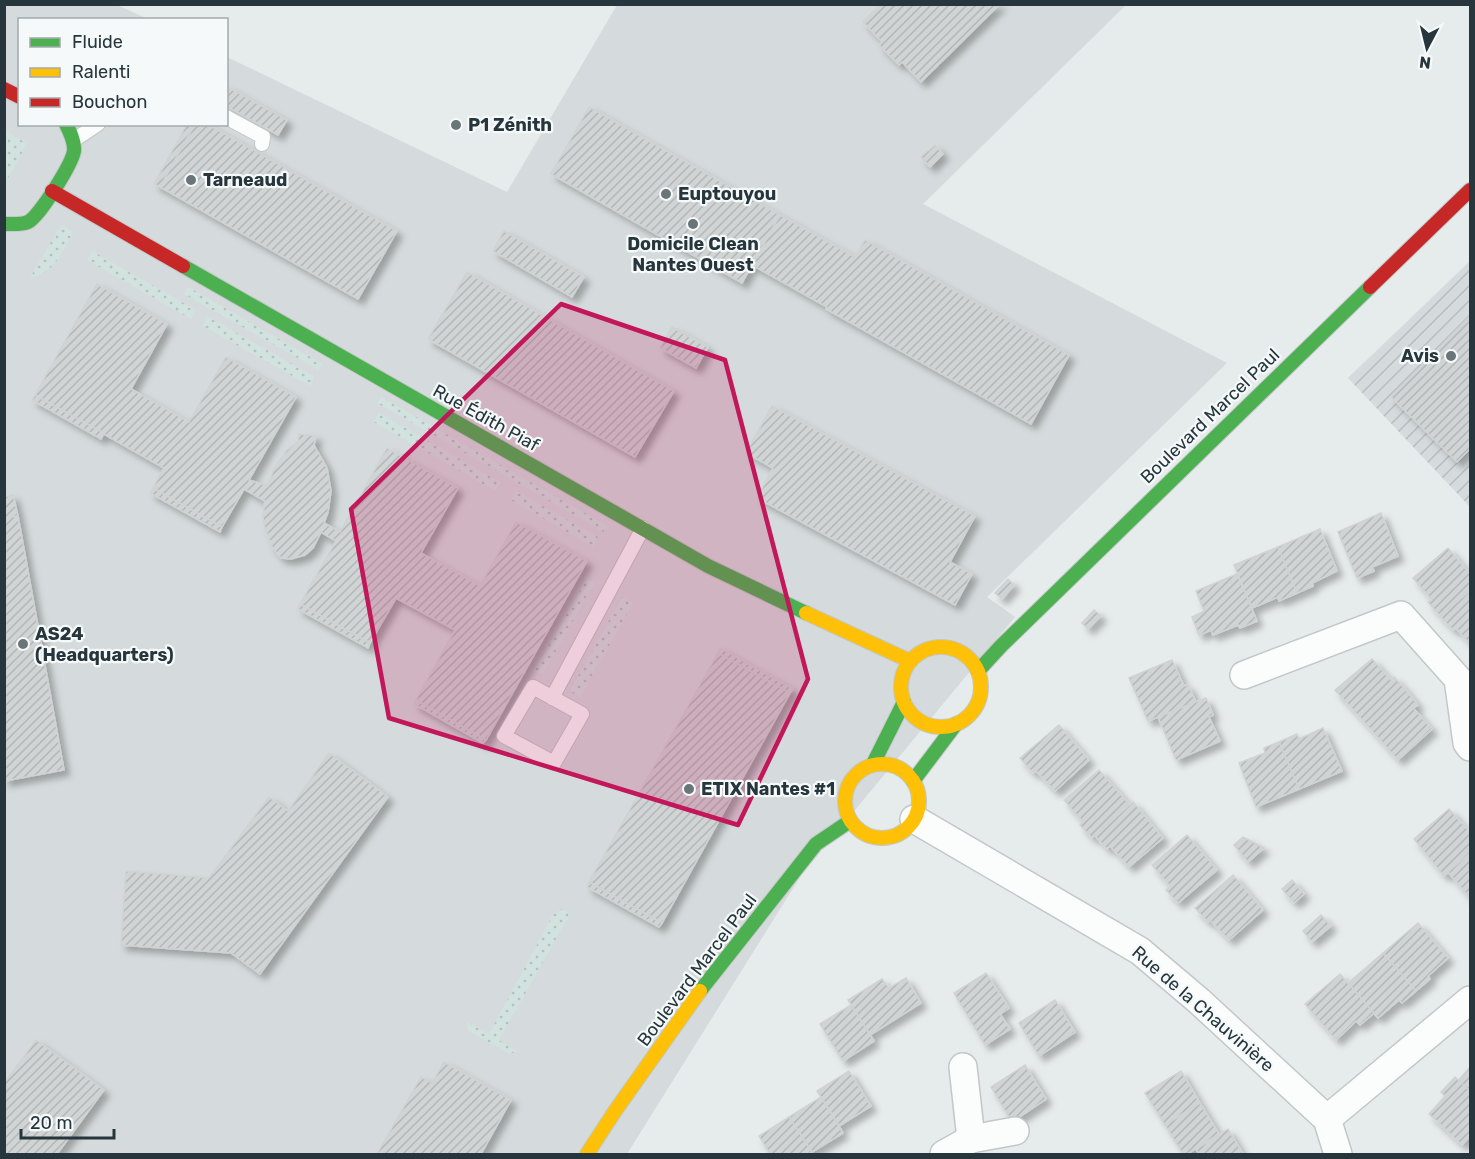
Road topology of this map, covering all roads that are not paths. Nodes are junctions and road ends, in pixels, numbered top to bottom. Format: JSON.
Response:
{"nodes":[{"id":1,"x":4,"y":89,"type":"edge"},
{"id":2,"x":18,"y":96,"type":"edge"},
{"id":3,"x":228,"y":118,"type":"edge"},
{"id":4,"x":67,"y":126,"type":"edge"},
{"id":5,"x":95,"y":126,"type":"edge"},
{"id":6,"x":74,"y":140,"type":"junction"},
{"id":7,"x":262,"y":144,"type":"dead end"},
{"id":8,"x":52,"y":191,"type":"junction"},
{"id":9,"x":1467,"y":200,"type":"edge"},
{"id":10,"x":4,"y":224,"type":"edge"},
{"id":11,"x":643,"y":527,"type":"junction"},
{"id":12,"x":910,"y":661,"type":"junction"},
{"id":13,"x":978,"y":671,"type":"junction"},
{"id":14,"x":1244,"y":675,"type":"dead end"},
{"id":15,"x":552,"y":698,"type":"junction"},
{"id":16,"x":904,"y":702,"type":"junction"},
{"id":17,"x":956,"y":724,"type":"junction"},
{"id":18,"x":1470,"y":747,"type":"edge"},
{"id":19,"x":873,"y":764,"type":"junction"},
{"id":20,"x":914,"y":781,"type":"junction"},
{"id":21,"x":914,"y":819,"type":"junction"},
{"id":22,"x":850,"y":820,"type":"junction"},
{"id":23,"x":1470,"y":1000,"type":"edge"},
{"id":24,"x":963,"y":1067,"type":"dead end"},
{"id":25,"x":1327,"y":1119,"type":"junction"},
{"id":26,"x":1015,"y":1131,"type":"dead end"},
{"id":27,"x":970,"y":1139,"type":"junction"},
{"id":28,"x":587,"y":1155,"type":"edge"},
{"id":29,"x":944,"y":1155,"type":"edge"},
{"id":30,"x":1338,"y":1155,"type":"edge"}],
"edges":[{"from":1,"to":2,"type":"street"},
{"from":3,"to":7,"type":"lane"},
{"from":4,"to":6,"type":"street"},
{"from":5,"to":6,"type":"lane"},
{"from":6,"to":8,"type":"street"},
{"from":8,"to":10,"type":"street"},
{"from":8,"to":11,"type":"street","name":"Rue Édith Piaf"},
{"from":9,"to":13,"type":"street","name":"Boulevard Marcel Paul"},
{"from":11,"to":12,"type":"street","name":"Rue Édith Piaf"},
{"from":11,"to":15,"type":"lane"},
{"from":12,"to":13,"type":"street"},
{"from":12,"to":16,"type":"street"},
{"from":13,"to":17,"type":"street"},
{"from":14,"to":18,"type":"street"},
{"from":15,"to":15,"type":"lane"},
{"from":16,"to":17,"type":"street"},
{"from":16,"to":19,"type":"street"},
{"from":17,"to":20,"type":"street"},
{"from":19,"to":20,"type":"street"},
{"from":19,"to":22,"type":"street"},
{"from":20,"to":21,"type":"street"},
{"from":21,"to":22,"type":"street"},
{"from":21,"to":25,"type":"street","name":"Rue de la Chauvinière"},
{"from":22,"to":28,"type":"street","name":"Boulevard Marcel Paul"},
{"from":23,"to":25,"type":"street"},
{"from":24,"to":27,"type":"street"},
{"from":25,"to":30,"type":"street"},
{"from":26,"to":27,"type":"street"},
{"from":27,"to":29,"type":"street"}]}
